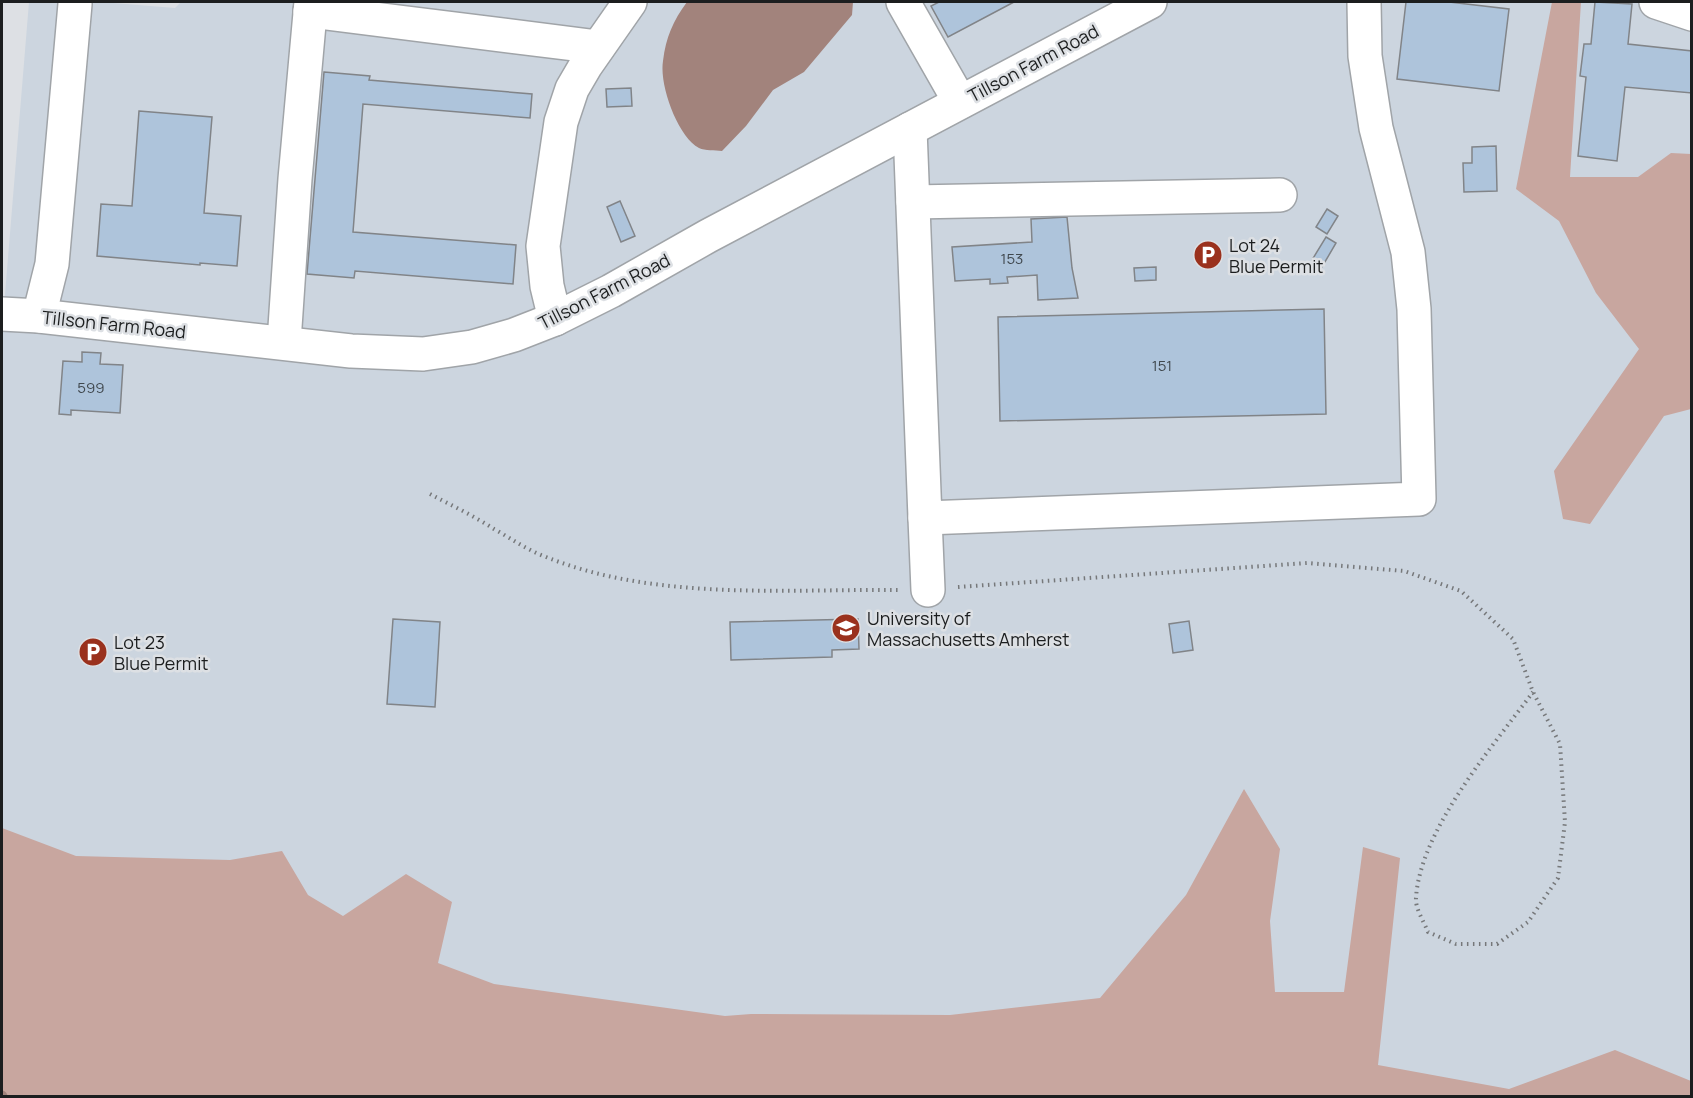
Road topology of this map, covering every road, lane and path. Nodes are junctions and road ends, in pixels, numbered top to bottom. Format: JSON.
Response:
{"nodes":[{"id":1,"x":630,"y":2,"type":"edge"},
{"id":2,"x":903,"y":2,"type":"edge"},
{"id":3,"x":1150,"y":2,"type":"edge"},
{"id":4,"x":1364,"y":2,"type":"edge"},
{"id":5,"x":1656,"y":2,"type":"edge"},
{"id":6,"x":75,"y":4,"type":"dead end"},
{"id":7,"x":310,"y":6,"type":"edge"},
{"id":8,"x":1692,"y":14,"type":"edge"},
{"id":9,"x":598,"y":47,"type":"junction"},
{"id":10,"x":960,"y":102,"type":"junction"},
{"id":11,"x":910,"y":129,"type":"junction"},
{"id":12,"x":1280,"y":195,"type":"dead end"},
{"id":13,"x":913,"y":202,"type":"junction"},
{"id":14,"x":2,"y":314,"type":"edge"},
{"id":15,"x":39,"y":316,"type":"junction"},
{"id":16,"x":555,"y":319,"type":"junction"},
{"id":17,"x":284,"y":342,"type":"junction"},
{"id":18,"x":430,"y":494,"type":"dead end"},
{"id":19,"x":925,"y":518,"type":"junction"},
{"id":20,"x":928,"y":590,"type":"junction"},
{"id":21,"x":1533,"y":692,"type":"junction"}],
"edges":[{"from":1,"to":9,"type":"street"},
{"from":2,"to":10,"type":"street"},
{"from":3,"to":10,"type":"street","name":"Tillson Farm Road"},
{"from":4,"to":19,"type":"street"},
{"from":5,"to":8,"type":"street"},
{"from":6,"to":15,"type":"street"},
{"from":7,"to":9,"type":"street"},
{"from":7,"to":17,"type":"street"},
{"from":9,"to":16,"type":"street"},
{"from":10,"to":11,"type":"street","name":"Tillson Farm Road"},
{"from":11,"to":13,"type":"street"},
{"from":11,"to":16,"type":"street","name":"Tillson Farm Road"},
{"from":12,"to":13,"type":"street"},
{"from":13,"to":19,"type":"street"},
{"from":14,"to":15,"type":"street","name":"Tillson Farm Road"},
{"from":15,"to":17,"type":"street","name":"Tillson Farm Road"},
{"from":16,"to":17,"type":"street","name":"Tillson Farm Road"},
{"from":18,"to":20,"type":"path"},
{"from":19,"to":20,"type":"street"},
{"from":20,"to":21,"type":"path"},
{"from":21,"to":21,"type":"path"}]}
